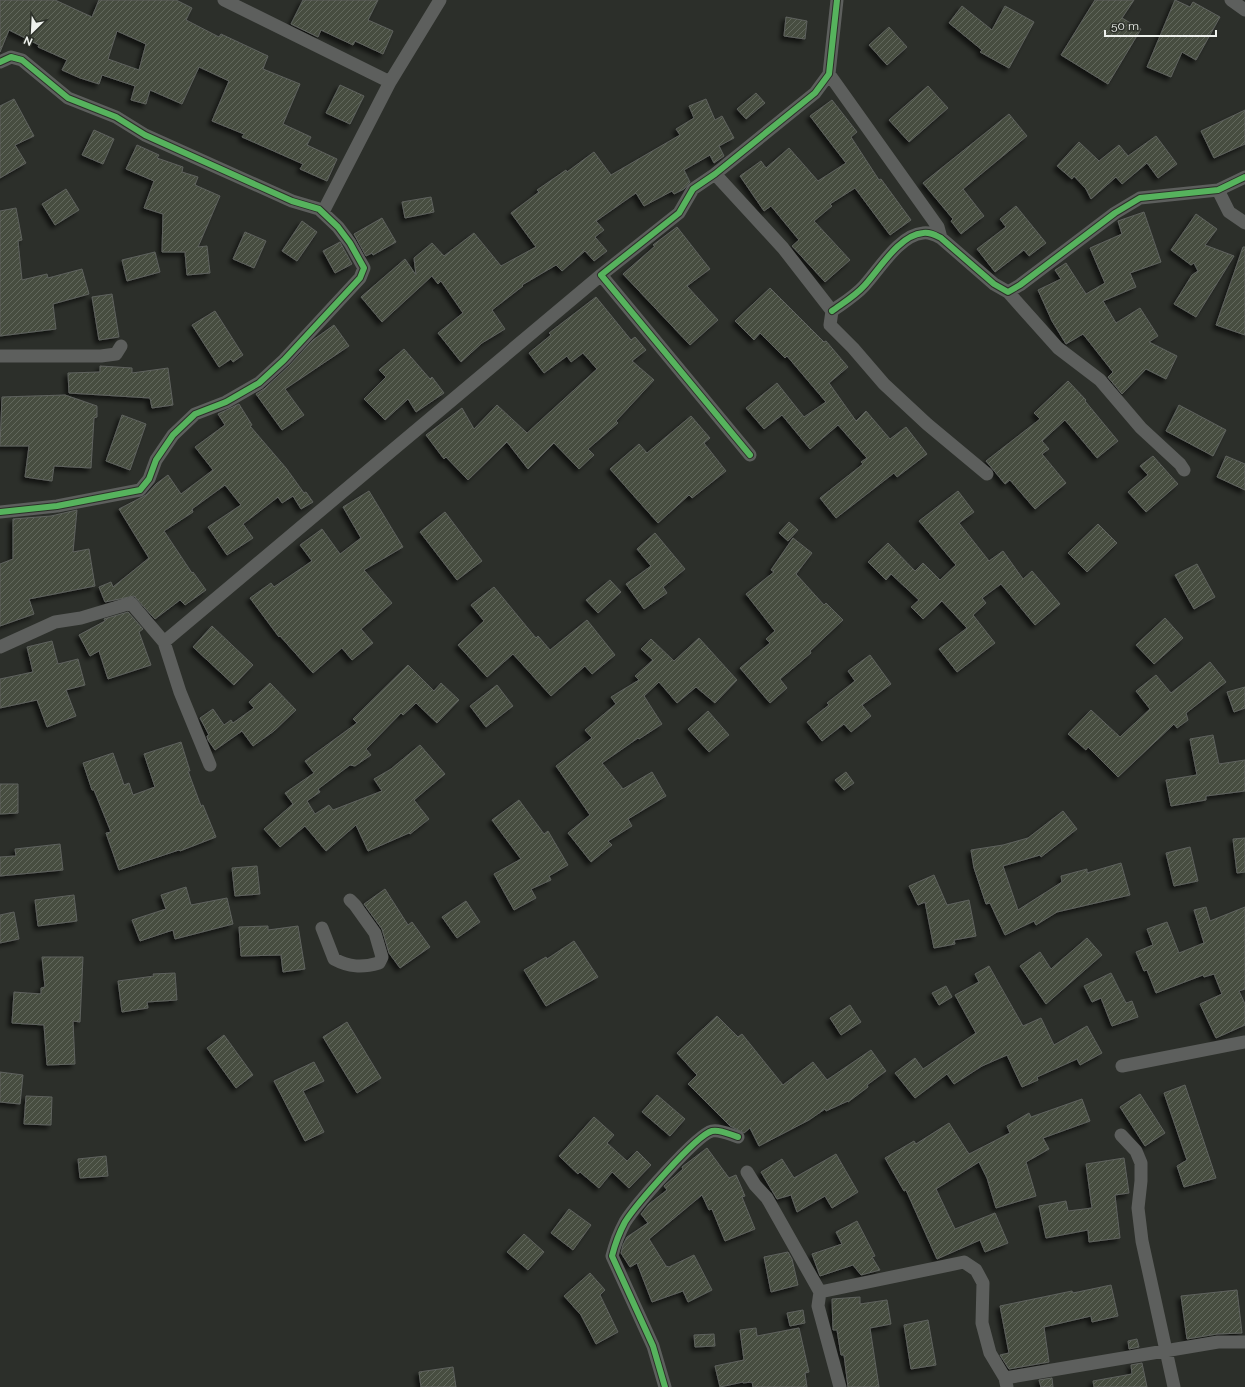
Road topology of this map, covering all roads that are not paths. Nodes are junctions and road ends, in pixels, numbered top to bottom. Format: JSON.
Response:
{"nodes":[{"id":1,"x":224,"y":0,"type":"edge"},
{"id":2,"x":440,"y":0,"type":"edge"},
{"id":3,"x":837,"y":0,"type":"edge"},
{"id":4,"x":1231,"y":0,"type":"edge"},
{"id":5,"x":1245,"y":10,"type":"edge"},
{"id":6,"x":0,"y":62,"type":"edge"},
{"id":7,"x":829,"y":74,"type":"junction"},
{"id":8,"x":390,"y":82,"type":"junction"},
{"id":9,"x":715,"y":174,"type":"junction"},
{"id":10,"x":1245,"y":177,"type":"edge"},
{"id":11,"x":1218,"y":190,"type":"junction"},
{"id":12,"x":323,"y":212,"type":"junction"},
{"id":13,"x":1245,"y":223,"type":"edge"},
{"id":14,"x":941,"y":238,"type":"junction"},
{"id":15,"x":601,"y":275,"type":"junction"},
{"id":16,"x":1008,"y":292,"type":"junction"},
{"id":17,"x":832,"y":310,"type":"junction"},
{"id":18,"x":121,"y":346,"type":"dead end"},
{"id":19,"x":0,"y":356,"type":"edge"},
{"id":20,"x":750,"y":456,"type":"dead end"},
{"id":21,"x":1184,"y":470,"type":"dead end"},
{"id":22,"x":987,"y":474,"type":"dead end"},
{"id":23,"x":0,"y":512,"type":"edge"},
{"id":24,"x":164,"y":642,"type":"junction"},
{"id":25,"x":0,"y":647,"type":"edge"},
{"id":26,"x":210,"y":764,"type":"dead end"},
{"id":27,"x":350,"y":900,"type":"dead end"},
{"id":28,"x":322,"y":928,"type":"dead end"},
{"id":29,"x":1245,"y":1042,"type":"edge"},
{"id":30,"x":1122,"y":1066,"type":"dead end"},
{"id":31,"x":1121,"y":1136,"type":"dead end"},
{"id":32,"x":738,"y":1137,"type":"dead end"},
{"id":33,"x":747,"y":1172,"type":"dead end"},
{"id":34,"x":820,"y":1292,"type":"junction"},
{"id":35,"x":1245,"y":1342,"type":"edge"},
{"id":36,"x":1166,"y":1351,"type":"junction"},
{"id":37,"x":1006,"y":1382,"type":"edge"},
{"id":38,"x":665,"y":1387,"type":"edge"},
{"id":39,"x":840,"y":1387,"type":"edge"},
{"id":40,"x":1174,"y":1387,"type":"edge"}],
"edges":[{"from":1,"to":8,"type":"street"},
{"from":2,"to":8,"type":"street"},
{"from":3,"to":7,"type":"street"},
{"from":4,"to":5,"type":"street"},
{"from":6,"to":12,"type":"street"},
{"from":7,"to":9,"type":"street"},
{"from":7,"to":14,"type":"street"},
{"from":8,"to":12,"type":"street"},
{"from":9,"to":15,"type":"street"},
{"from":9,"to":17,"type":"street"},
{"from":10,"to":11,"type":"street"},
{"from":11,"to":13,"type":"street"},
{"from":11,"to":16,"type":"street"},
{"from":12,"to":23,"type":"street"},
{"from":14,"to":16,"type":"street"},
{"from":14,"to":17,"type":"street"},
{"from":15,"to":20,"type":"street"},
{"from":15,"to":24,"type":"street"},
{"from":16,"to":21,"type":"street"},
{"from":17,"to":22,"type":"street"},
{"from":18,"to":19,"type":"street"},
{"from":24,"to":25,"type":"street"},
{"from":24,"to":26,"type":"street"},
{"from":27,"to":28,"type":"street"},
{"from":29,"to":30,"type":"street"},
{"from":31,"to":36,"type":"street"},
{"from":32,"to":38,"type":"street"},
{"from":33,"to":34,"type":"street"},
{"from":34,"to":37,"type":"street"},
{"from":34,"to":39,"type":"street"},
{"from":35,"to":36,"type":"street"},
{"from":36,"to":37,"type":"street"},
{"from":36,"to":40,"type":"street"}]}
